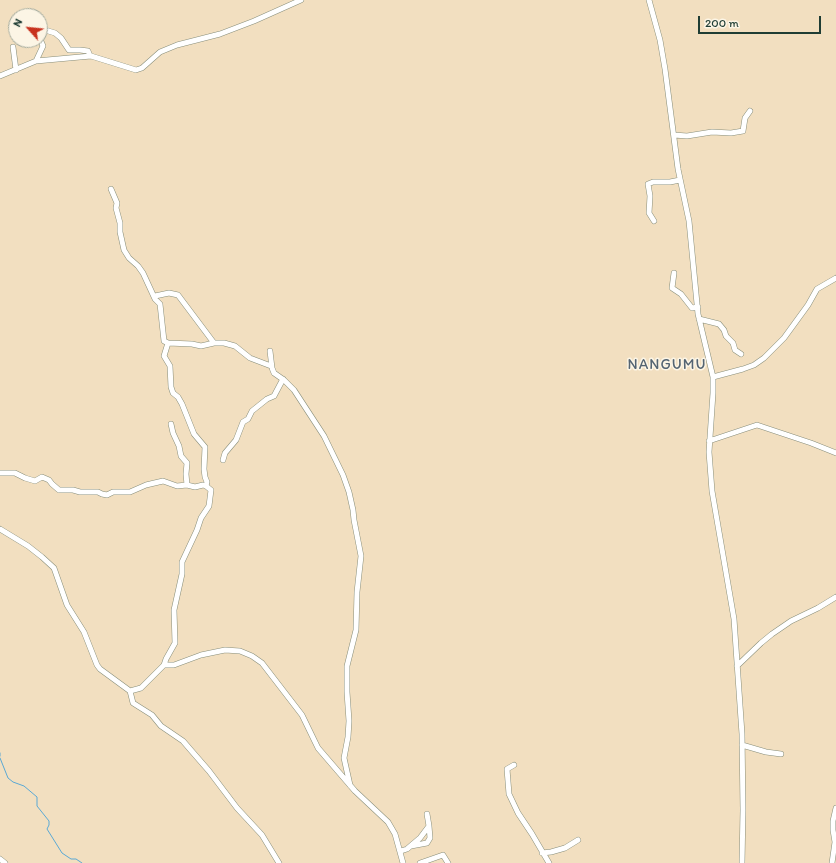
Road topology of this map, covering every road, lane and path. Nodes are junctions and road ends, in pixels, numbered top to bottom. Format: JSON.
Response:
{"nodes":[{"id":1,"x":301,"y":0,"type":"edge"},
{"id":2,"x":649,"y":0,"type":"edge"},
{"id":3,"x":48,"y":31,"type":"edge"},
{"id":4,"x":13,"y":48,"type":"edge"},
{"id":5,"x":42,"y":48,"type":"edge"},
{"id":6,"x":90,"y":56,"type":"junction"},
{"id":7,"x":36,"y":61,"type":"junction"},
{"id":8,"x":16,"y":70,"type":"junction"},
{"id":9,"x":0,"y":76,"type":"edge"},
{"id":10,"x":750,"y":111,"type":"dead end"},
{"id":11,"x":674,"y":135,"type":"junction"},
{"id":12,"x":680,"y":180,"type":"junction"},
{"id":13,"x":111,"y":189,"type":"dead end"},
{"id":14,"x":654,"y":221,"type":"dead end"},
{"id":15,"x":674,"y":273,"type":"dead end"},
{"id":16,"x":836,"y":278,"type":"edge"},
{"id":17,"x":155,"y":296,"type":"junction"},
{"id":18,"x":698,"y":307,"type":"junction"},
{"id":19,"x":699,"y":319,"type":"junction"},
{"id":20,"x":168,"y":343,"type":"junction"},
{"id":21,"x":214,"y":343,"type":"junction"},
{"id":22,"x":270,"y":351,"type":"dead end"},
{"id":23,"x":741,"y":354,"type":"dead end"},
{"id":24,"x":272,"y":366,"type":"junction"},
{"id":25,"x":713,"y":378,"type":"junction"},
{"id":26,"x":283,"y":380,"type":"junction"},
{"id":27,"x":171,"y":424,"type":"dead end"},
{"id":28,"x":709,"y":441,"type":"junction"},
{"id":29,"x":836,"y":452,"type":"edge"},
{"id":30,"x":223,"y":460,"type":"dead end"},
{"id":31,"x":0,"y":473,"type":"edge"},
{"id":32,"x":187,"y":485,"type":"junction"},
{"id":33,"x":206,"y":486,"type":"junction"},
{"id":34,"x":0,"y":529,"type":"edge"},
{"id":35,"x":836,"y":597,"type":"edge"},
{"id":36,"x":164,"y":665,"type":"junction"},
{"id":37,"x":737,"y":666,"type":"junction"},
{"id":38,"x":130,"y":691,"type":"junction"},
{"id":39,"x":742,"y":744,"type":"junction"},
{"id":40,"x":780,"y":754,"type":"dead end"},
{"id":41,"x":514,"y":765,"type":"dead end"},
{"id":42,"x":350,"y":785,"type":"junction"},
{"id":43,"x":836,"y":808,"type":"edge"},
{"id":44,"x":427,"y":814,"type":"dead end"},
{"id":45,"x":428,"y":826,"type":"junction"},
{"id":46,"x":578,"y":840,"type":"dead end"},
{"id":47,"x":410,"y":846,"type":"junction"},
{"id":48,"x":401,"y":851,"type":"junction"},
{"id":49,"x":542,"y":853,"type":"junction"},
{"id":50,"x":0,"y":859,"type":"edge"},
{"id":51,"x":5,"y":863,"type":"edge"},
{"id":52,"x":278,"y":863,"type":"edge"},
{"id":53,"x":403,"y":863,"type":"edge"},
{"id":54,"x":420,"y":863,"type":"edge"},
{"id":55,"x":448,"y":863,"type":"edge"},
{"id":56,"x":549,"y":863,"type":"edge"},
{"id":57,"x":742,"y":863,"type":"edge"},
{"id":58,"x":832,"y":863,"type":"edge"}],
"edges":[{"from":1,"to":6,"type":"street"},
{"from":2,"to":11,"type":"street"},
{"from":3,"to":6,"type":"street"},
{"from":4,"to":8,"type":"street"},
{"from":5,"to":7,"type":"street"},
{"from":6,"to":7,"type":"street"},
{"from":7,"to":8,"type":"street"},
{"from":8,"to":9,"type":"street"},
{"from":10,"to":11,"type":"street"},
{"from":11,"to":12,"type":"street"},
{"from":12,"to":14,"type":"street"},
{"from":12,"to":18,"type":"street"},
{"from":13,"to":17,"type":"street"},
{"from":15,"to":18,"type":"street"},
{"from":16,"to":25,"type":"street"},
{"from":17,"to":20,"type":"street"},
{"from":17,"to":21,"type":"street"},
{"from":18,"to":19,"type":"street"},
{"from":19,"to":23,"type":"street"},
{"from":19,"to":25,"type":"street"},
{"from":20,"to":21,"type":"street"},
{"from":20,"to":33,"type":"street"},
{"from":21,"to":24,"type":"street"},
{"from":22,"to":24,"type":"street"},
{"from":24,"to":26,"type":"street"},
{"from":25,"to":28,"type":"street"},
{"from":26,"to":30,"type":"street"},
{"from":26,"to":42,"type":"street"},
{"from":27,"to":32,"type":"street"},
{"from":28,"to":29,"type":"street"},
{"from":28,"to":37,"type":"street"},
{"from":31,"to":32,"type":"street"},
{"from":32,"to":33,"type":"street"},
{"from":33,"to":36,"type":"street"},
{"from":34,"to":38,"type":"street"},
{"from":35,"to":37,"type":"street"},
{"from":36,"to":38,"type":"street"},
{"from":36,"to":42,"type":"street"},
{"from":37,"to":39,"type":"street"},
{"from":38,"to":52,"type":"street"},
{"from":39,"to":40,"type":"street"},
{"from":39,"to":57,"type":"street"},
{"from":41,"to":49,"type":"street"},
{"from":42,"to":48,"type":"street"},
{"from":43,"to":58,"type":"street"},
{"from":44,"to":45,"type":"street"},
{"from":45,"to":47,"type":"street"},
{"from":45,"to":47,"type":"street"},
{"from":46,"to":49,"type":"street"},
{"from":47,"to":48,"type":"street"},
{"from":48,"to":53,"type":"street"},
{"from":49,"to":56,"type":"street"},
{"from":50,"to":51,"type":"street"},
{"from":54,"to":55,"type":"street"}]}
